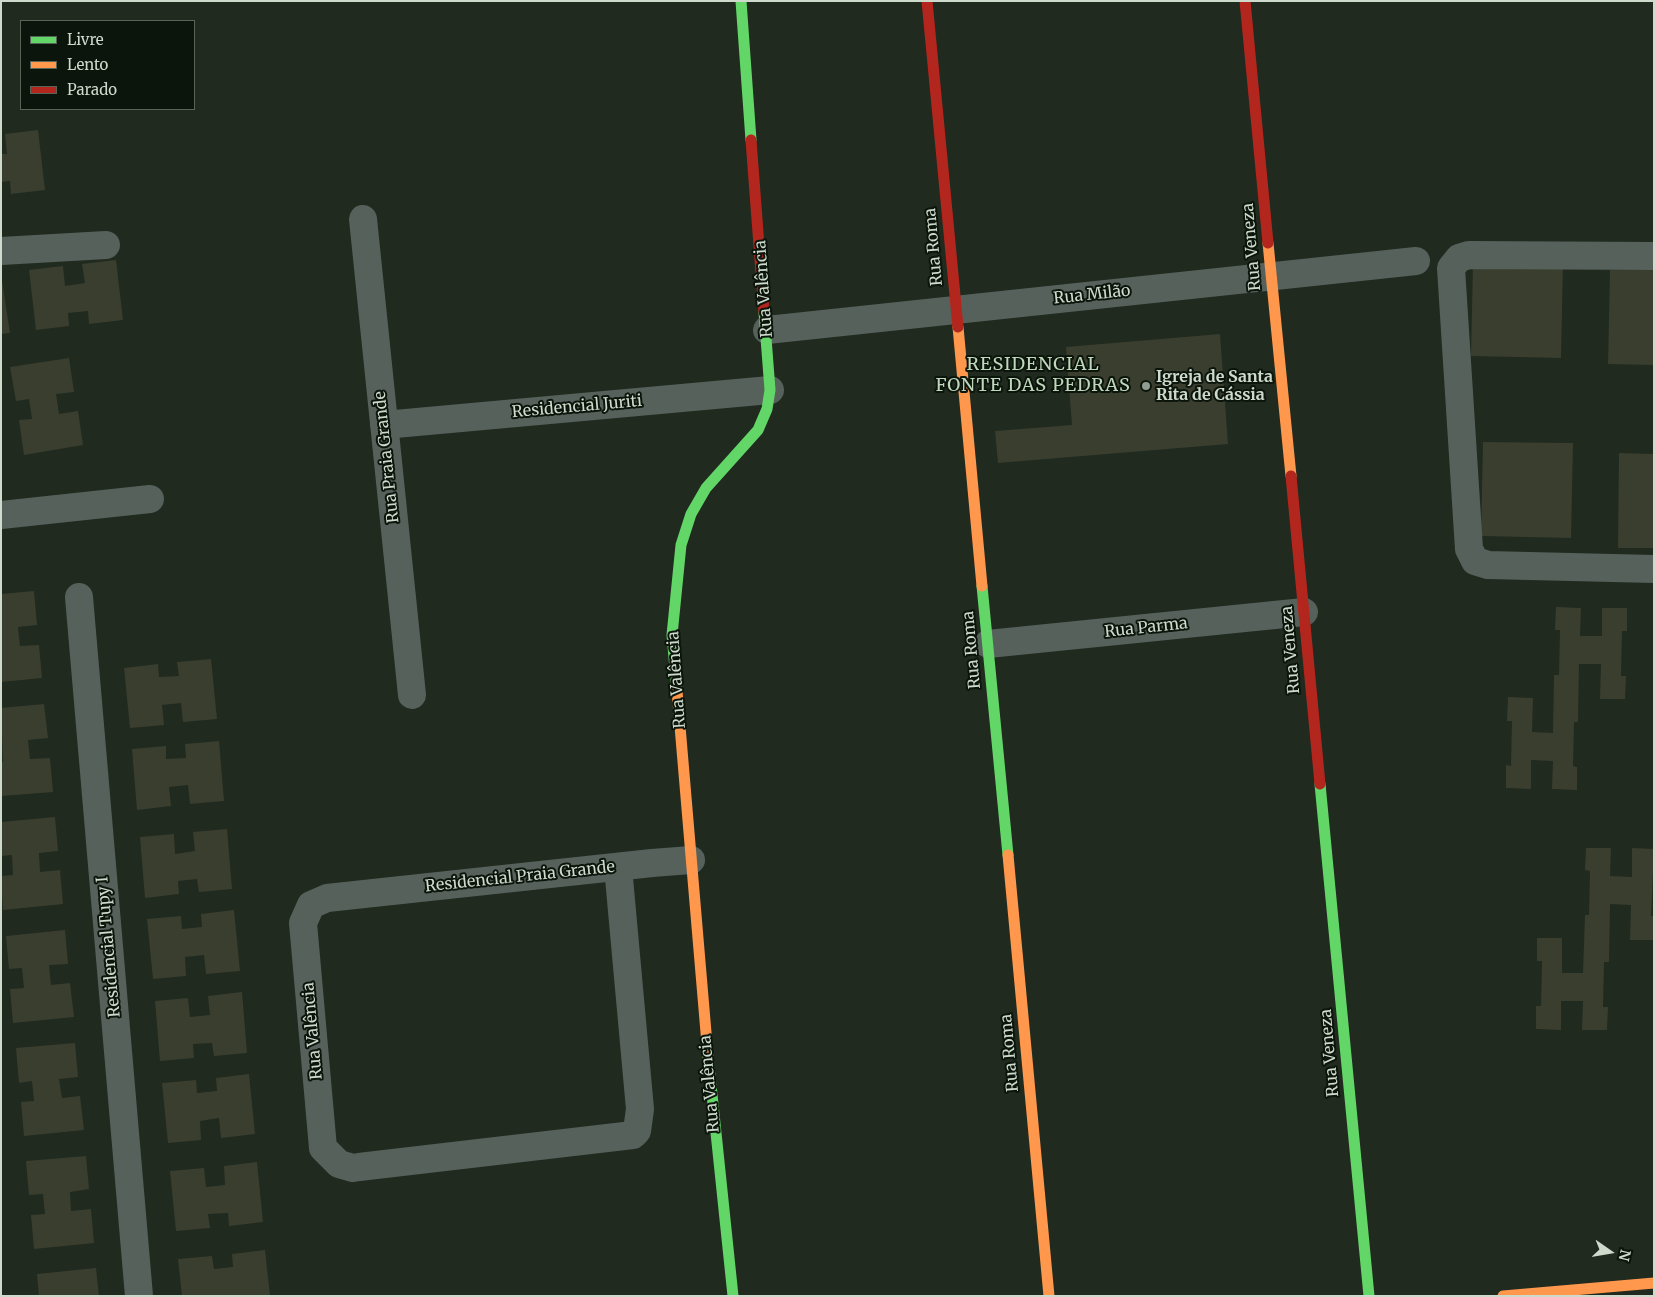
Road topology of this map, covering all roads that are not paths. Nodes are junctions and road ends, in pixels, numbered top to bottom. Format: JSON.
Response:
{"nodes":[{"id":1,"x":742,"y":1,"type":"edge"},
{"id":2,"x":927,"y":1,"type":"edge"},
{"id":3,"x":1245,"y":1,"type":"edge"},
{"id":4,"x":363,"y":219,"type":"dead end"},
{"id":5,"x":106,"y":245,"type":"dead end"},
{"id":6,"x":1,"y":251,"type":"edge"},
{"id":7,"x":1654,"y":256,"type":"edge"},
{"id":8,"x":1416,"y":261,"type":"dead end"},
{"id":9,"x":1271,"y":276,"type":"junction"},
{"id":10,"x":956,"y":310,"type":"junction"},
{"id":11,"x":767,"y":330,"type":"junction"},
{"id":12,"x":770,"y":390,"type":"junction"},
{"id":13,"x":384,"y":425,"type":"junction"},
{"id":14,"x":150,"y":499,"type":"dead end"},
{"id":15,"x":1,"y":515,"type":"edge"},
{"id":16,"x":1654,"y":569,"type":"edge"},
{"id":17,"x":79,"y":597,"type":"dead end"},
{"id":18,"x":1304,"y":612,"type":"junction"},
{"id":19,"x":988,"y":644,"type":"junction"},
{"id":20,"x":412,"y":695,"type":"dead end"},
{"id":21,"x":691,"y":860,"type":"junction"},
{"id":22,"x":618,"y":867,"type":"junction"},
{"id":23,"x":348,"y":896,"type":"joint"},
{"id":24,"x":1654,"y":1283,"type":"edge"},
{"id":25,"x":139,"y":1296,"type":"edge"},
{"id":26,"x":733,"y":1296,"type":"edge"},
{"id":27,"x":1049,"y":1296,"type":"edge"},
{"id":28,"x":1369,"y":1296,"type":"edge"},
{"id":29,"x":1503,"y":1296,"type":"edge"}],
"edges":[{"from":1,"to":11,"type":"street","name":"Rua Valência"},
{"from":2,"to":10,"type":"street","name":"Rua Roma"},
{"from":3,"to":9,"type":"street","name":"Rua Veneza"},
{"from":4,"to":13,"type":"street","name":"Rua Praia Grande"},
{"from":5,"to":6,"type":"street"},
{"from":7,"to":16,"type":"street"},
{"from":8,"to":9,"type":"street","name":"Rua Milão"},
{"from":9,"to":10,"type":"street","name":"Rua Milão"},
{"from":9,"to":18,"type":"street","name":"Rua Veneza"},
{"from":10,"to":11,"type":"street","name":"Rua Milão"},
{"from":10,"to":19,"type":"street","name":"Rua Roma"},
{"from":11,"to":12,"type":"street","name":"Rua Valência"},
{"from":12,"to":13,"type":"street","name":"Residencial Juriti"},
{"from":12,"to":21,"type":"street","name":"Rua Valência"},
{"from":13,"to":20,"type":"street","name":"Rua Praia Grande"},
{"from":14,"to":15,"type":"street"},
{"from":17,"to":25,"type":"street","name":"Residencial Tupy I"},
{"from":18,"to":19,"type":"street","name":"Rua Parma"},
{"from":18,"to":28,"type":"street","name":"Rua Veneza"},
{"from":19,"to":27,"type":"street","name":"Rua Roma"},
{"from":21,"to":22,"type":"street","name":"Residencial Praia Grande"},
{"from":21,"to":26,"type":"street","name":"Rua Valência"},
{"from":22,"to":23,"type":"street","name":"Residencial Praia Grande"},
{"from":22,"to":23,"type":"street","name":"Rua Valência"},
{"from":24,"to":29,"type":"street"}]}
